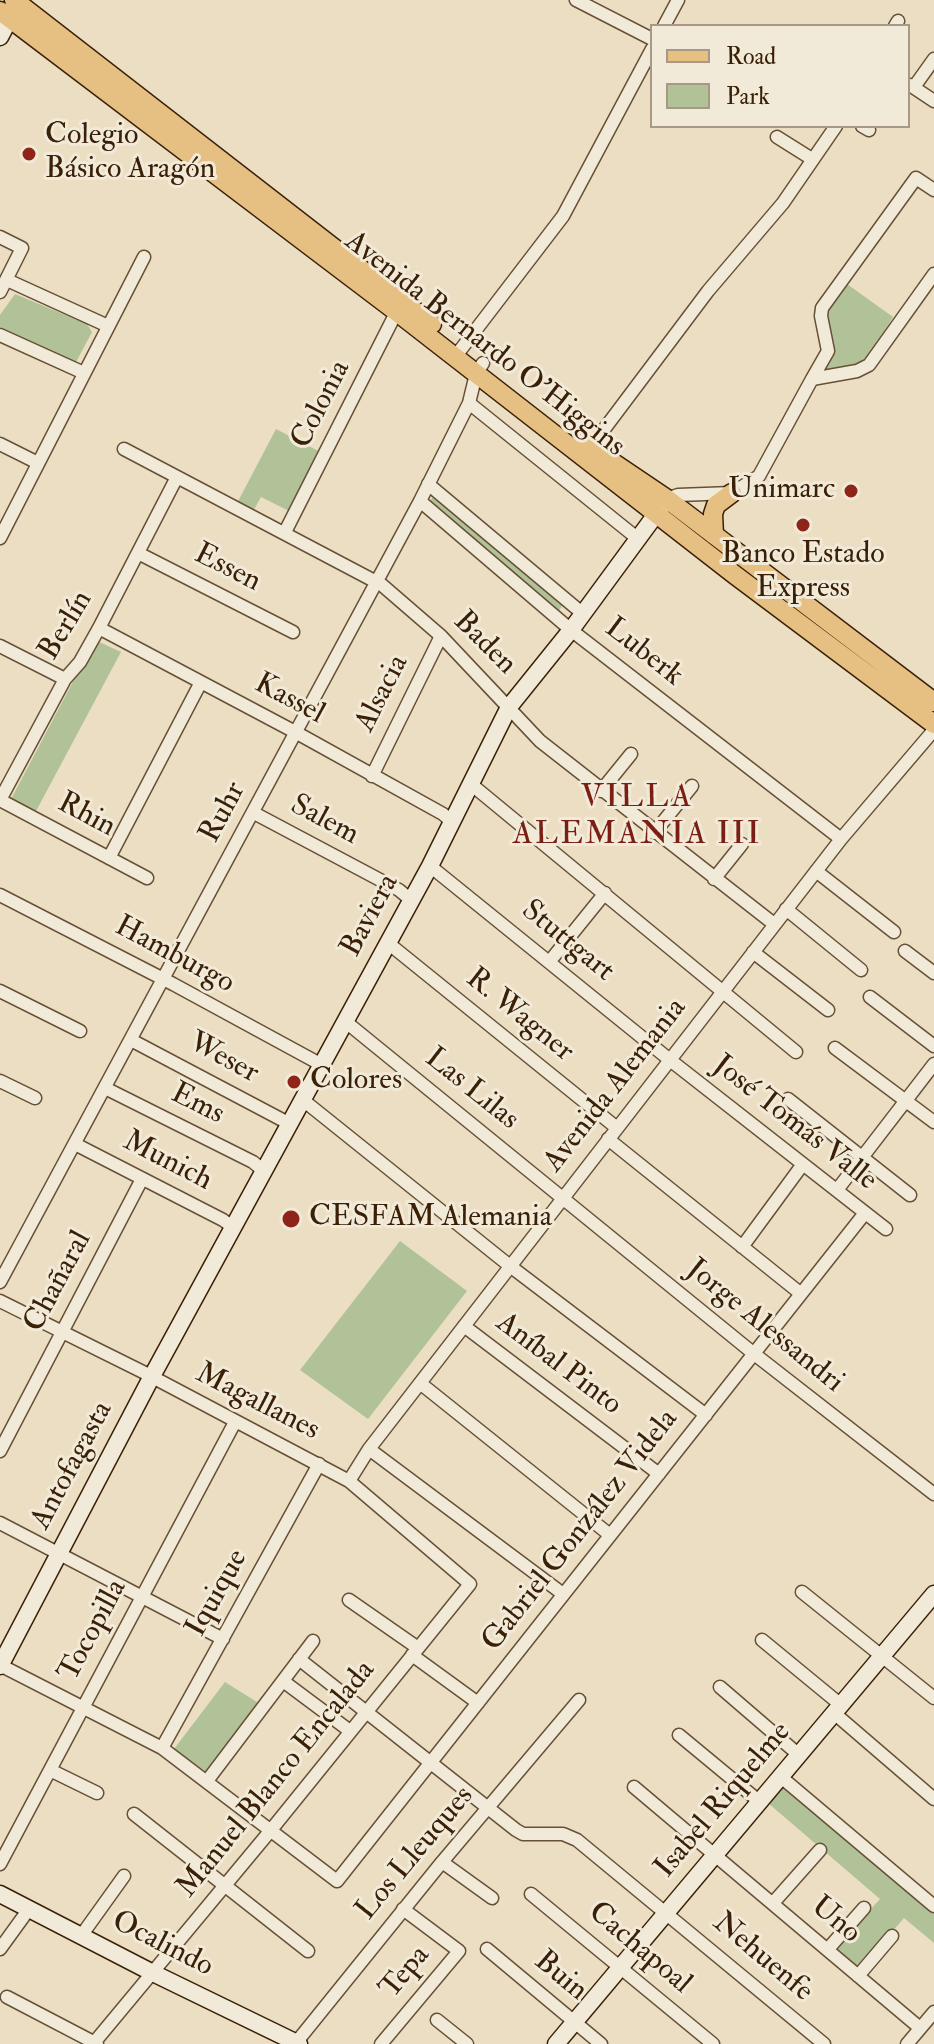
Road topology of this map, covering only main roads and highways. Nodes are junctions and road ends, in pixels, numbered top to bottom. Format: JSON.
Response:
{"nodes":[{"id":1,"x":14,"y":7,"type":"edge"},
{"id":2,"x":479,"y":368,"type":"junction"},
{"id":3,"x":732,"y":493,"type":"road end"},
{"id":4,"x":662,"y":506,"type":"junction"},
{"id":5,"x":714,"y":535,"type":"junction"},
{"id":6,"x":802,"y":614,"type":"junction"},
{"id":7,"x":934,"y":702,"type":"edge"},
{"id":8,"x":934,"y":724,"type":"edge"}],
"edges":[{"from":1,"to":2,"type":"main road","name":"Avenida Bernardo O'Higgins"},
{"from":2,"to":4,"type":"main road","name":"Avenida Bernardo O'Higgins"},
{"from":2,"to":4,"type":"main road","name":"Avenida Bernardo O'Higgins"},
{"from":3,"to":5,"type":"main road"},
{"from":4,"to":5,"type":"main road","name":"Avenida Bernardo O'Higgins"},
{"from":4,"to":6,"type":"main road","name":"Avenida Bernardo O'Higgins"},
{"from":5,"to":6,"type":"main road","name":"Avenida Bernardo O'Higgins"},
{"from":6,"to":7,"type":"main road","name":"Avenida Bernardo O'Higgins"},
{"from":6,"to":8,"type":"main road","name":"Avenida Bernardo O'Higgins"}]}
